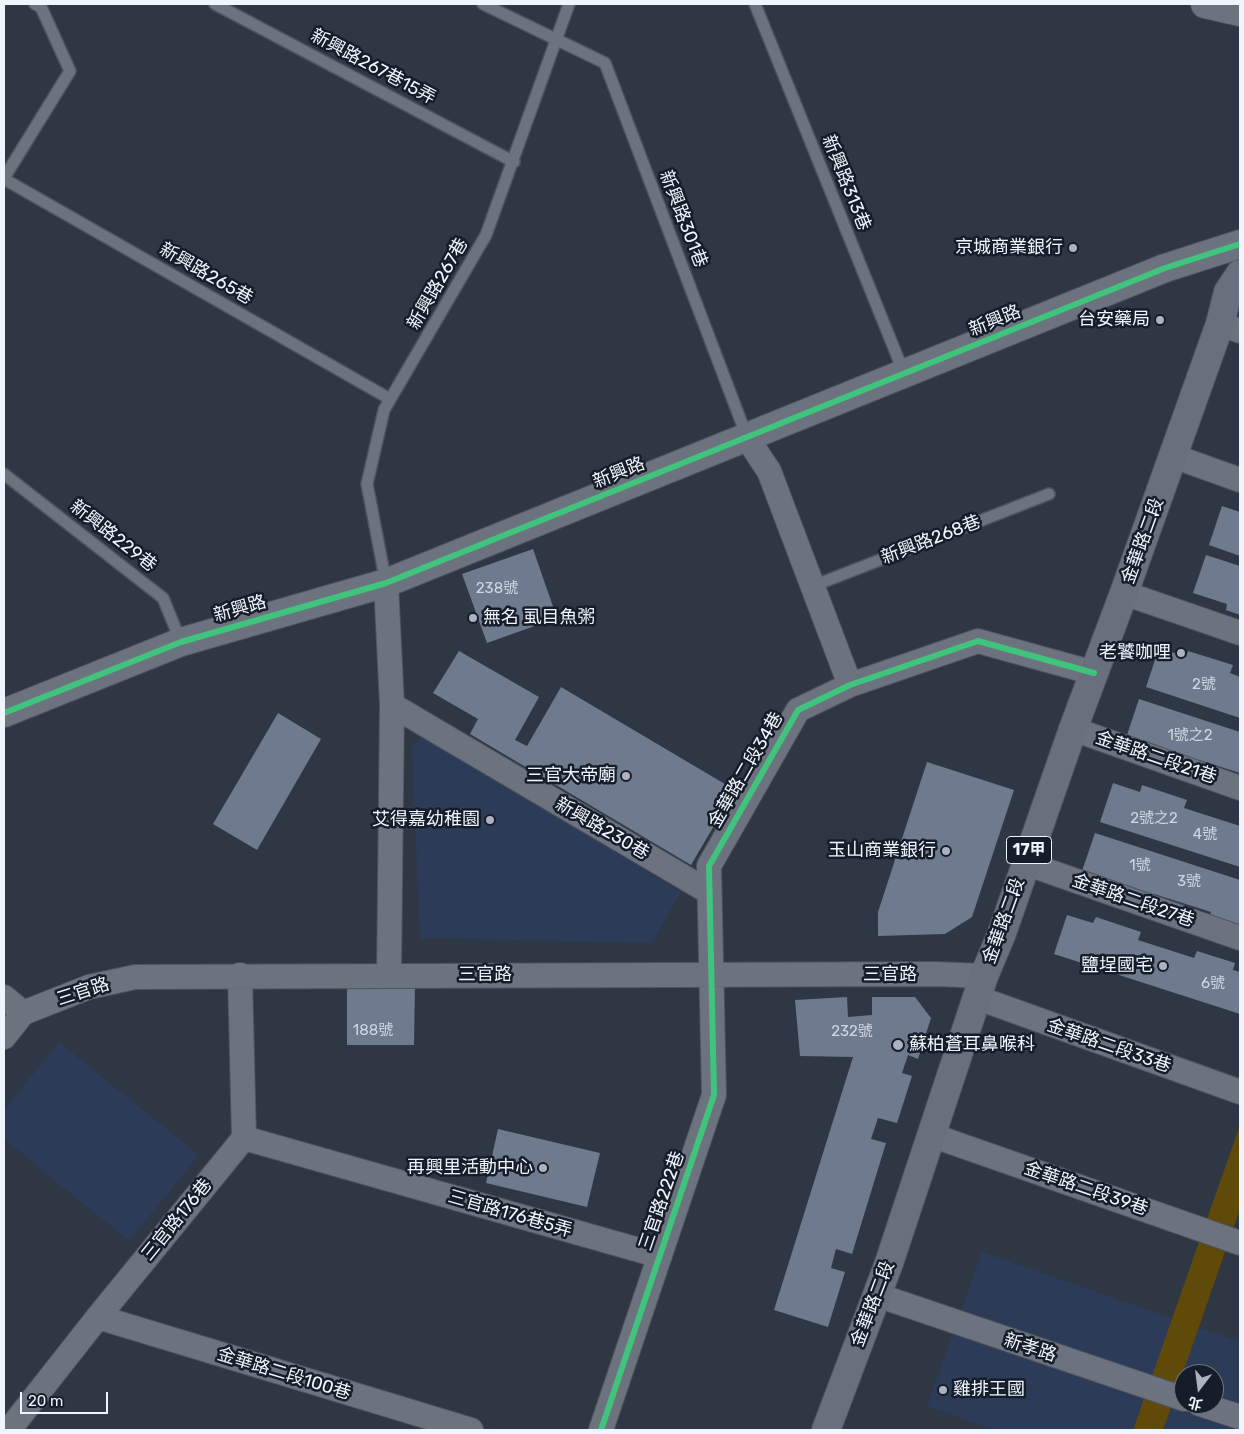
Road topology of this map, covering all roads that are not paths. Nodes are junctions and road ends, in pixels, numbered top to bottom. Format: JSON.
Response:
{"nodes":[{"id":1,"x":35,"y":4,"type":"edge"},
{"id":2,"x":215,"y":4,"type":"edge"},
{"id":3,"x":483,"y":4,"type":"edge"},
{"id":4,"x":569,"y":4,"type":"edge"},
{"id":5,"x":755,"y":4,"type":"edge"},
{"id":6,"x":1205,"y":4,"type":"edge"},
{"id":7,"x":1240,"y":12,"type":"edge"},
{"id":8,"x":557,"y":38,"type":"junction"},
{"id":9,"x":514,"y":162,"type":"junction"},
{"id":10,"x":4,"y":178,"type":"edge"},
{"id":11,"x":1240,"y":244,"type":"edge"},
{"id":12,"x":1240,"y":274,"type":"edge"},
{"id":13,"x":1230,"y":327,"type":"edge"},
{"id":14,"x":905,"y":375,"type":"junction"},
{"id":15,"x":390,"y":399,"type":"junction"},
{"id":16,"x":747,"y":438,"type":"junction"},
{"id":17,"x":1173,"y":456,"type":"junction"},
{"id":18,"x":4,"y":474,"type":"edge"},
{"id":19,"x":1240,"y":480,"type":"edge"},
{"id":20,"x":1049,"y":494,"type":"dead end"},
{"id":21,"x":386,"y":583,"type":"junction"},
{"id":22,"x":813,"y":586,"type":"junction"},
{"id":23,"x":1124,"y":593,"type":"junction"},
{"id":24,"x":1240,"y":634,"type":"edge"},
{"id":25,"x":181,"y":642,"type":"junction"},
{"id":26,"x":1094,"y":674,"type":"junction"},
{"id":27,"x":850,"y":684,"type":"junction"},
{"id":28,"x":392,"y":705,"type":"junction"},
{"id":29,"x":4,"y":713,"type":"edge"},
{"id":30,"x":1072,"y":728,"type":"junction"},
{"id":31,"x":1240,"y":788,"type":"edge"},
{"id":32,"x":1025,"y":863,"type":"junction"},
{"id":33,"x":709,"y":892,"type":"junction"},
{"id":34,"x":1240,"y":938,"type":"edge"},
{"id":35,"x":240,"y":975,"type":"junction"},
{"id":36,"x":389,"y":975,"type":"junction"},
{"id":37,"x":713,"y":976,"type":"junction"},
{"id":38,"x":981,"y":987,"type":"junction"},
{"id":39,"x":4,"y":997,"type":"edge"},
{"id":40,"x":23,"y":1013,"type":"junction"},
{"id":41,"x":4,"y":1037,"type":"edge"},
{"id":42,"x":1240,"y":1092,"type":"edge"},
{"id":43,"x":931,"y":1136,"type":"junction"},
{"id":44,"x":244,"y":1138,"type":"junction"},
{"id":45,"x":1240,"y":1243,"type":"edge"},
{"id":46,"x":660,"y":1256,"type":"junction"},
{"id":47,"x":877,"y":1295,"type":"junction"},
{"id":48,"x":98,"y":1317,"type":"junction"},
{"id":49,"x":1174,"y":1396,"type":"edge"},
{"id":50,"x":1224,"y":1412,"type":"edge"},
{"id":51,"x":1240,"y":1417,"type":"edge"},
{"id":52,"x":9,"y":1430,"type":"edge"},
{"id":53,"x":471,"y":1430,"type":"edge"},
{"id":54,"x":601,"y":1430,"type":"edge"},
{"id":55,"x":826,"y":1430,"type":"edge"}],
"edges":[{"from":1,"to":10,"type":"lane"},
{"from":2,"to":9,"type":"lane","name":"新興路267巷15弄"},
{"from":3,"to":8,"type":"lane","name":"新興路301巷"},
{"from":4,"to":8,"type":"lane","name":"新興路267巷"},
{"from":5,"to":14,"type":"lane","name":"新興路313巷"},
{"from":6,"to":7,"type":"street"},
{"from":8,"to":9,"type":"lane","name":"新興路267巷"},
{"from":8,"to":16,"type":"lane","name":"新興路301巷"},
{"from":9,"to":15,"type":"lane","name":"新興路267巷"},
{"from":10,"to":15,"type":"lane","name":"新興路265巷"},
{"from":11,"to":14,"type":"street","name":"新興路"},
{"from":12,"to":13,"type":"main road","name":"金華路二段","number":"17甲"},
{"from":13,"to":17,"type":"main road","name":"金華路二段","number":"17甲"},
{"from":14,"to":16,"type":"street","name":"新興路"},
{"from":15,"to":21,"type":"lane","name":"新興路267巷"},
{"from":16,"to":21,"type":"street","name":"新興路"},
{"from":16,"to":22,"type":"street"},
{"from":17,"to":19,"type":"street"},
{"from":17,"to":23,"type":"main road","name":"金華路二段","number":"17甲"},
{"from":18,"to":25,"type":"lane","name":"新興路229巷"},
{"from":20,"to":22,"type":"lane","name":"新興路268巷"},
{"from":21,"to":25,"type":"street","name":"新興路"},
{"from":21,"to":28,"type":"street"},
{"from":22,"to":27,"type":"street"},
{"from":23,"to":24,"type":"street"},
{"from":23,"to":26,"type":"main road","name":"金華路二段","number":"17甲"},
{"from":25,"to":29,"type":"street","name":"新興路"},
{"from":26,"to":27,"type":"street","name":"金華路二段34巷"},
{"from":26,"to":30,"type":"main road","name":"金華路二段","number":"17甲"},
{"from":27,"to":33,"type":"street","name":"金華路二段34巷"},
{"from":28,"to":33,"type":"street","name":"新興路230巷"},
{"from":28,"to":36,"type":"street"},
{"from":30,"to":31,"type":"street","name":"金華路二段21巷"},
{"from":30,"to":32,"type":"main road","name":"金華路二段","number":"17甲"},
{"from":32,"to":34,"type":"street","name":"金華路二段27巷"},
{"from":32,"to":38,"type":"main road","name":"金華路二段","number":"17甲"},
{"from":33,"to":37,"type":"street","name":"金華路二段34巷"},
{"from":35,"to":36,"type":"street","name":"三官路"},
{"from":35,"to":40,"type":"street","name":"三官路"},
{"from":35,"to":44,"type":"street"},
{"from":36,"to":37,"type":"street","name":"三官路"},
{"from":37,"to":38,"type":"street","name":"三官路"},
{"from":37,"to":46,"type":"street","name":"三官路222巷"},
{"from":38,"to":42,"type":"street","name":"金華路二段33巷"},
{"from":38,"to":43,"type":"main road","name":"金華路二段","number":"17甲"},
{"from":39,"to":40,"type":"street"},
{"from":40,"to":41,"type":"street"},
{"from":43,"to":45,"type":"street","name":"金華路二段39巷"},
{"from":43,"to":47,"type":"main road","name":"金華路二段","number":"17甲"},
{"from":44,"to":46,"type":"street","name":"三官路176巷5弄"},
{"from":44,"to":48,"type":"street","name":"三官路176巷"},
{"from":46,"to":54,"type":"street","name":"三官路222巷"},
{"from":47,"to":49,"type":"street","name":"新孝路"},
{"from":47,"to":55,"type":"main road","name":"金華路二段","number":"17甲"},
{"from":48,"to":52,"type":"street","name":"三官路176巷"},
{"from":48,"to":53,"type":"street","name":"金華路二段100巷"},
{"from":50,"to":51,"type":"street"}]}
